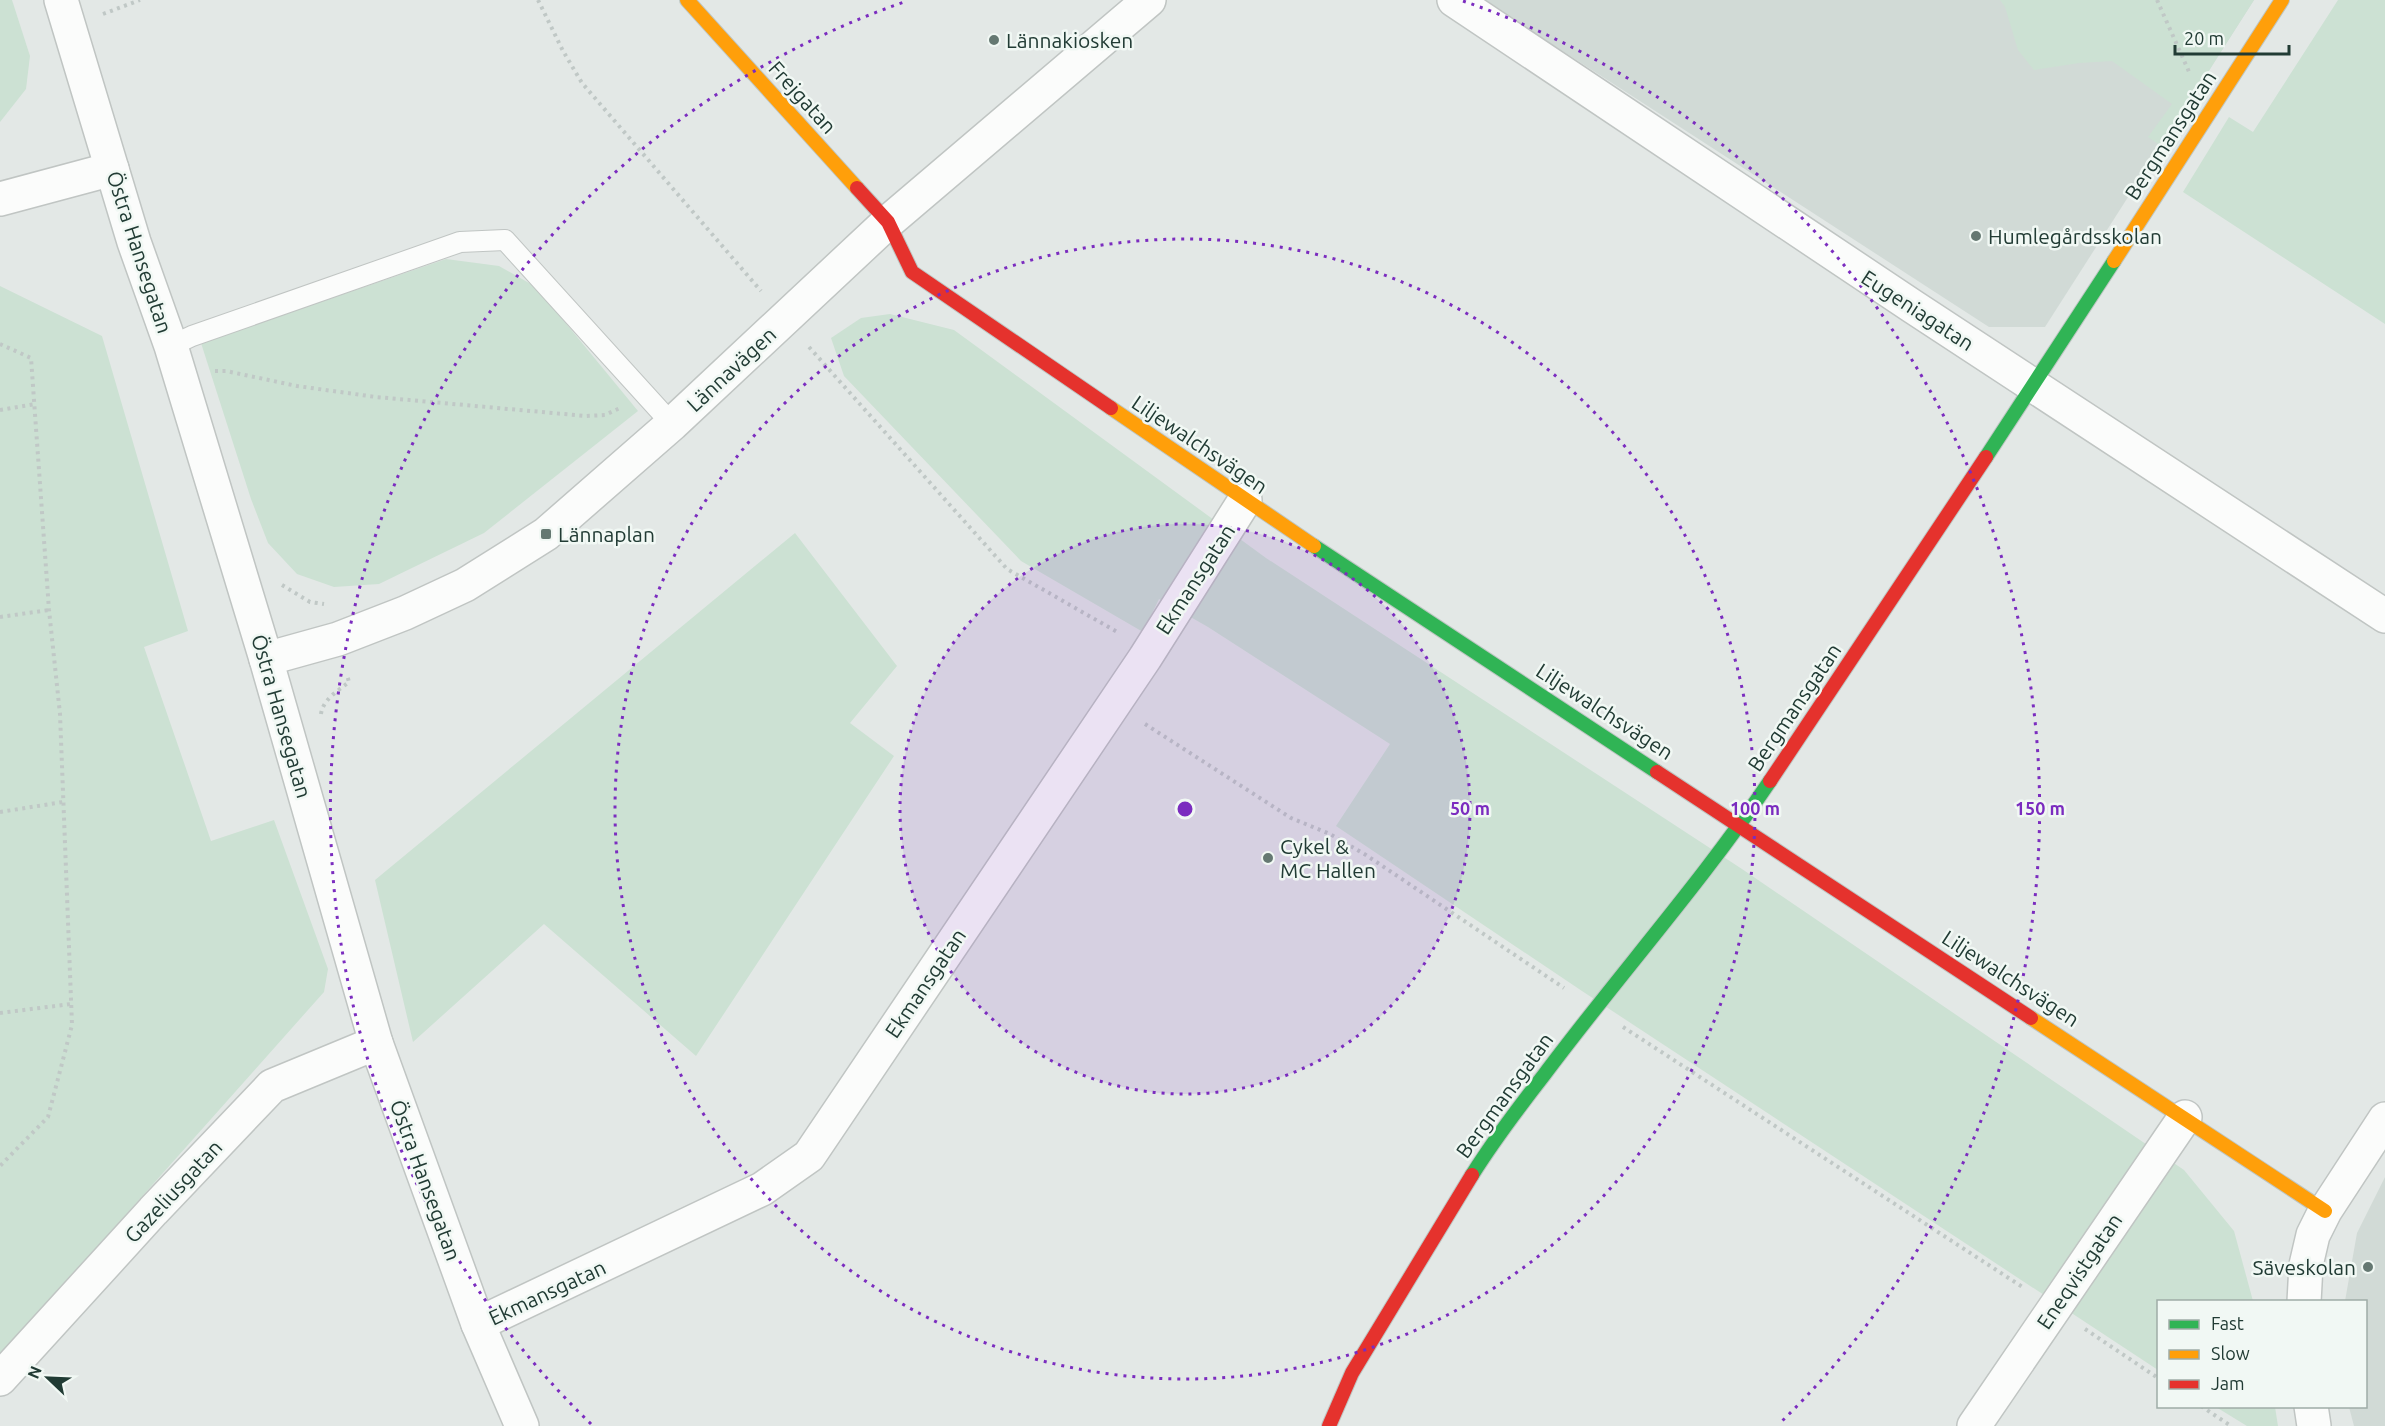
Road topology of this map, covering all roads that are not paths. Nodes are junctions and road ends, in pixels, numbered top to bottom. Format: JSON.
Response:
{"nodes":[{"id":1,"x":61,"y":0,"type":"edge"},
{"id":2,"x":687,"y":0,"type":"edge"},
{"id":3,"x":1149,"y":0,"type":"edge"},
{"id":4,"x":1454,"y":0,"type":"edge"},
{"id":5,"x":2282,"y":0,"type":"edge"},
{"id":6,"x":112,"y":169,"type":"junction"},
{"id":7,"x":0,"y":199,"type":"edge"},
{"id":8,"x":888,"y":222,"type":"junction"},
{"id":9,"x":171,"y":346,"type":"junction"},
{"id":10,"x":2033,"y":386,"type":"junction"},
{"id":11,"x":672,"y":424,"type":"junction"},
{"id":12,"x":1245,"y":500,"type":"junction"},
{"id":13,"x":2385,"y":616,"type":"edge"},
{"id":14,"x":266,"y":659,"type":"junction"},
{"id":15,"x":1740,"y":825,"type":"junction"},
{"id":16,"x":376,"y":1043,"type":"junction"},
{"id":17,"x":2185,"y":1117,"type":"junction"},
{"id":18,"x":2385,"y":1119,"type":"edge"},
{"id":19,"x":2325,"y":1211,"type":"junction"},
{"id":20,"x":2304,"y":1300,"type":"edge"},
{"id":21,"x":478,"y":1324,"type":"junction"},
{"id":22,"x":0,"y":1380,"type":"edge"},
{"id":23,"x":2311,"y":1408,"type":"edge"},
{"id":24,"x":522,"y":1426,"type":"edge"},
{"id":25,"x":1329,"y":1426,"type":"edge"},
{"id":26,"x":1974,"y":1426,"type":"edge"},
{"id":27,"x":2314,"y":1426,"type":"edge"}],
"edges":[{"from":1,"to":6,"type":"street","name":"Östra Hansegatan"},
{"from":2,"to":8,"type":"street","name":"Frejgatan"},
{"from":3,"to":8,"type":"street","name":"Lännavägen"},
{"from":4,"to":10,"type":"street","name":"Eugeniagatan"},
{"from":5,"to":10,"type":"street","name":"Bergmansgatan"},
{"from":6,"to":7,"type":"street"},
{"from":6,"to":9,"type":"street","name":"Östra Hansegatan"},
{"from":8,"to":11,"type":"street","name":"Lännavägen"},
{"from":8,"to":12,"type":"street","name":"Liljewalchsvägen"},
{"from":9,"to":11,"type":"lane"},
{"from":9,"to":14,"type":"street","name":"Östra Hansegatan"},
{"from":10,"to":13,"type":"street","name":"Eugeniagatan"},
{"from":10,"to":15,"type":"street","name":"Bergmansgatan"},
{"from":11,"to":14,"type":"street","name":"Lännavägen"},
{"from":12,"to":15,"type":"street","name":"Liljewalchsvägen"},
{"from":12,"to":21,"type":"street","name":"Ekmansgatan"},
{"from":14,"to":16,"type":"street","name":"Östra Hansegatan"},
{"from":15,"to":17,"type":"street","name":"Liljewalchsvägen"},
{"from":15,"to":25,"type":"street","name":"Bergmansgatan"},
{"from":16,"to":21,"type":"street","name":"Östra Hansegatan"},
{"from":16,"to":22,"type":"street","name":"Gazeliusgatan"},
{"from":17,"to":19,"type":"street","name":"Liljewalchsvägen"},
{"from":17,"to":26,"type":"street","name":"Eneqvistgatan"},
{"from":18,"to":19,"type":"street"},
{"from":19,"to":20,"type":"street"},
{"from":21,"to":24,"type":"street","name":"Östra Hansegatan"},
{"from":23,"to":27,"type":"street"}]}
